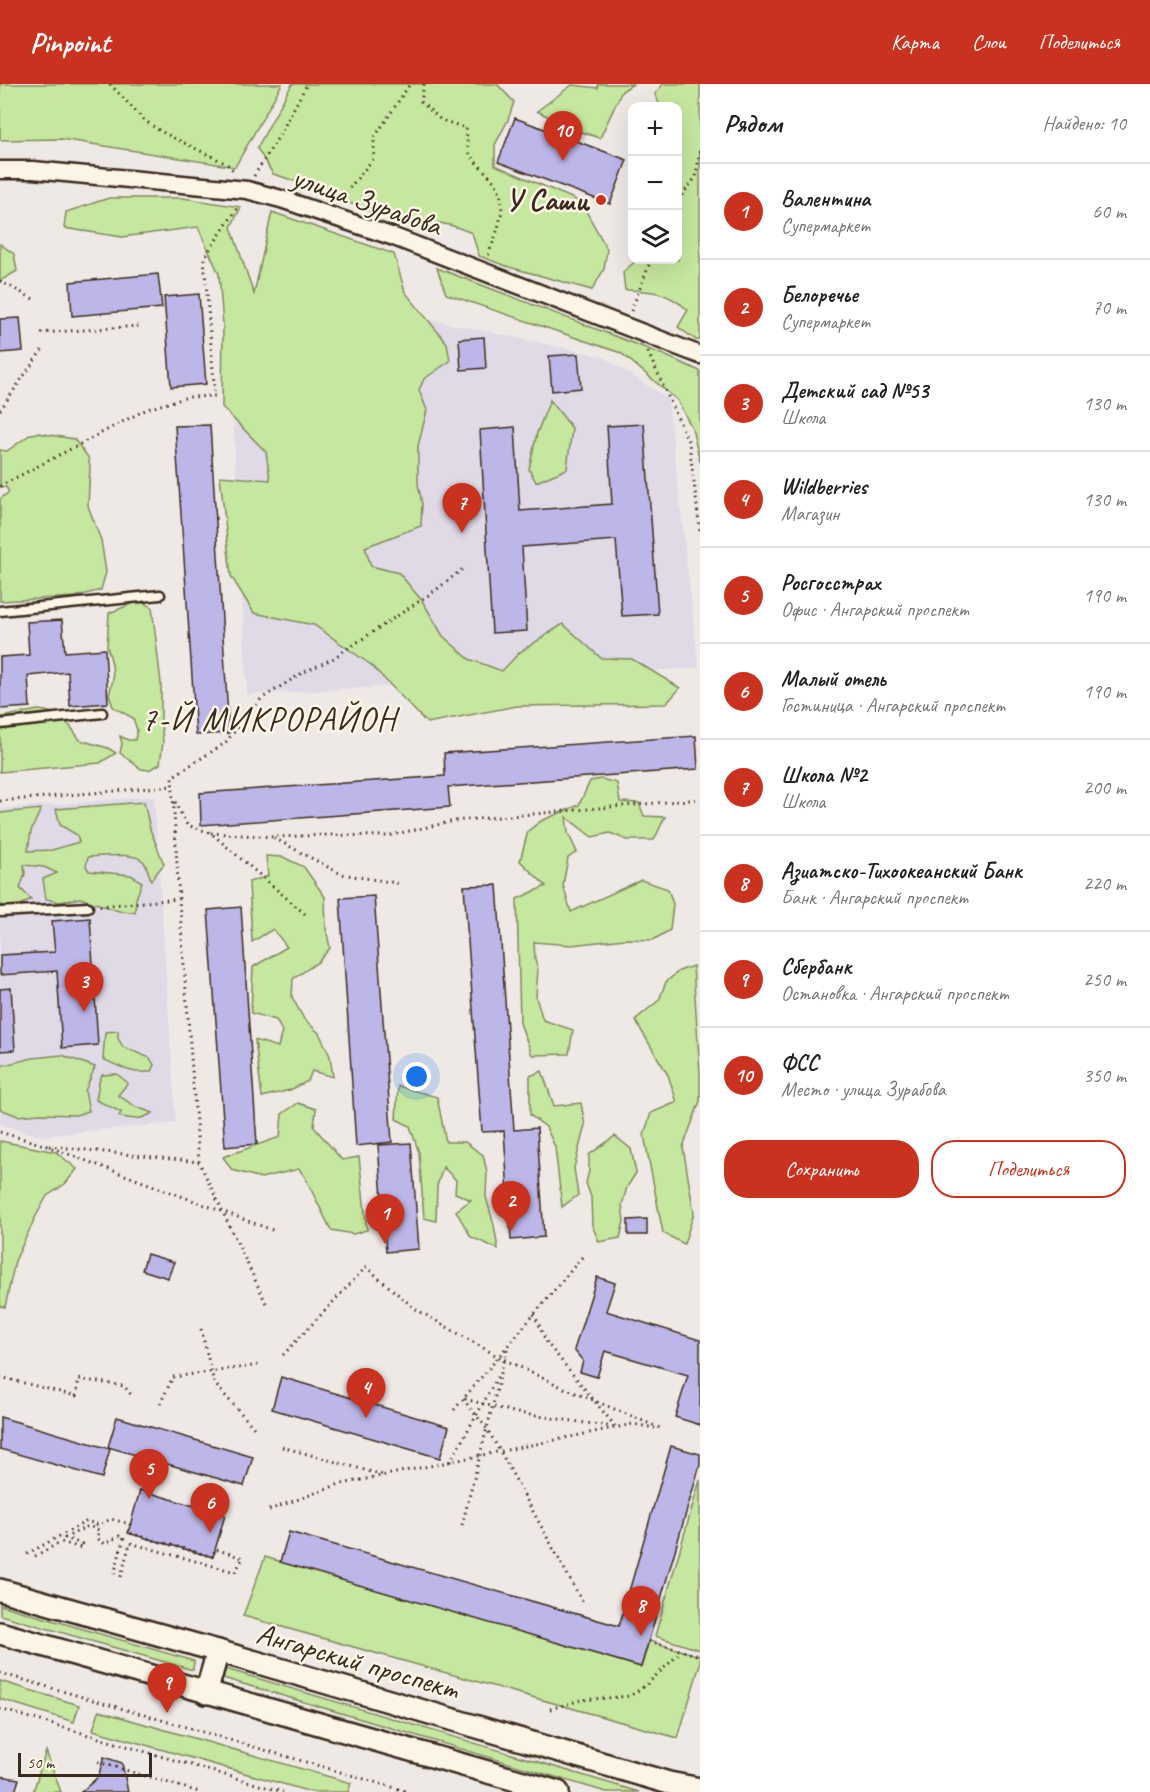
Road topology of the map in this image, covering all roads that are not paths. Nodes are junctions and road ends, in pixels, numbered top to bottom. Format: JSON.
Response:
{"nodes":[{"id":1,"x":0,"y":170,"type":"edge"},
{"id":2,"x":700,"y":355,"type":"edge"},
{"id":3,"x":160,"y":595,"type":"dead end"},
{"id":4,"x":0,"y":611,"type":"edge"},
{"id":5,"x":102,"y":713,"type":"dead end"},
{"id":6,"x":0,"y":724,"type":"edge"},
{"id":7,"x":87,"y":907,"type":"road end"},
{"id":8,"x":0,"y":912,"type":"edge"},
{"id":9,"x":0,"y":1590,"type":"edge"},
{"id":10,"x":0,"y":1634,"type":"edge"},
{"id":11,"x":218,"y":1651,"type":"junction"},
{"id":12,"x":206,"y":1693,"type":"junction"},
{"id":13,"x":700,"y":1789,"type":"edge"},
{"id":14,"x":558,"y":1792,"type":"edge"}],
"edges":[{"from":1,"to":2,"type":"street","name":"улица Зурабова"},
{"from":3,"to":4,"type":"lane"},
{"from":5,"to":6,"type":"lane"},
{"from":7,"to":8,"type":"lane"},
{"from":9,"to":11,"type":"street","name":"Ангарский проспект"},
{"from":10,"to":12,"type":"street"},
{"from":11,"to":12,"type":"street"},
{"from":11,"to":13,"type":"street","name":"Ангарский проспект"},
{"from":12,"to":14,"type":"street"}]}
